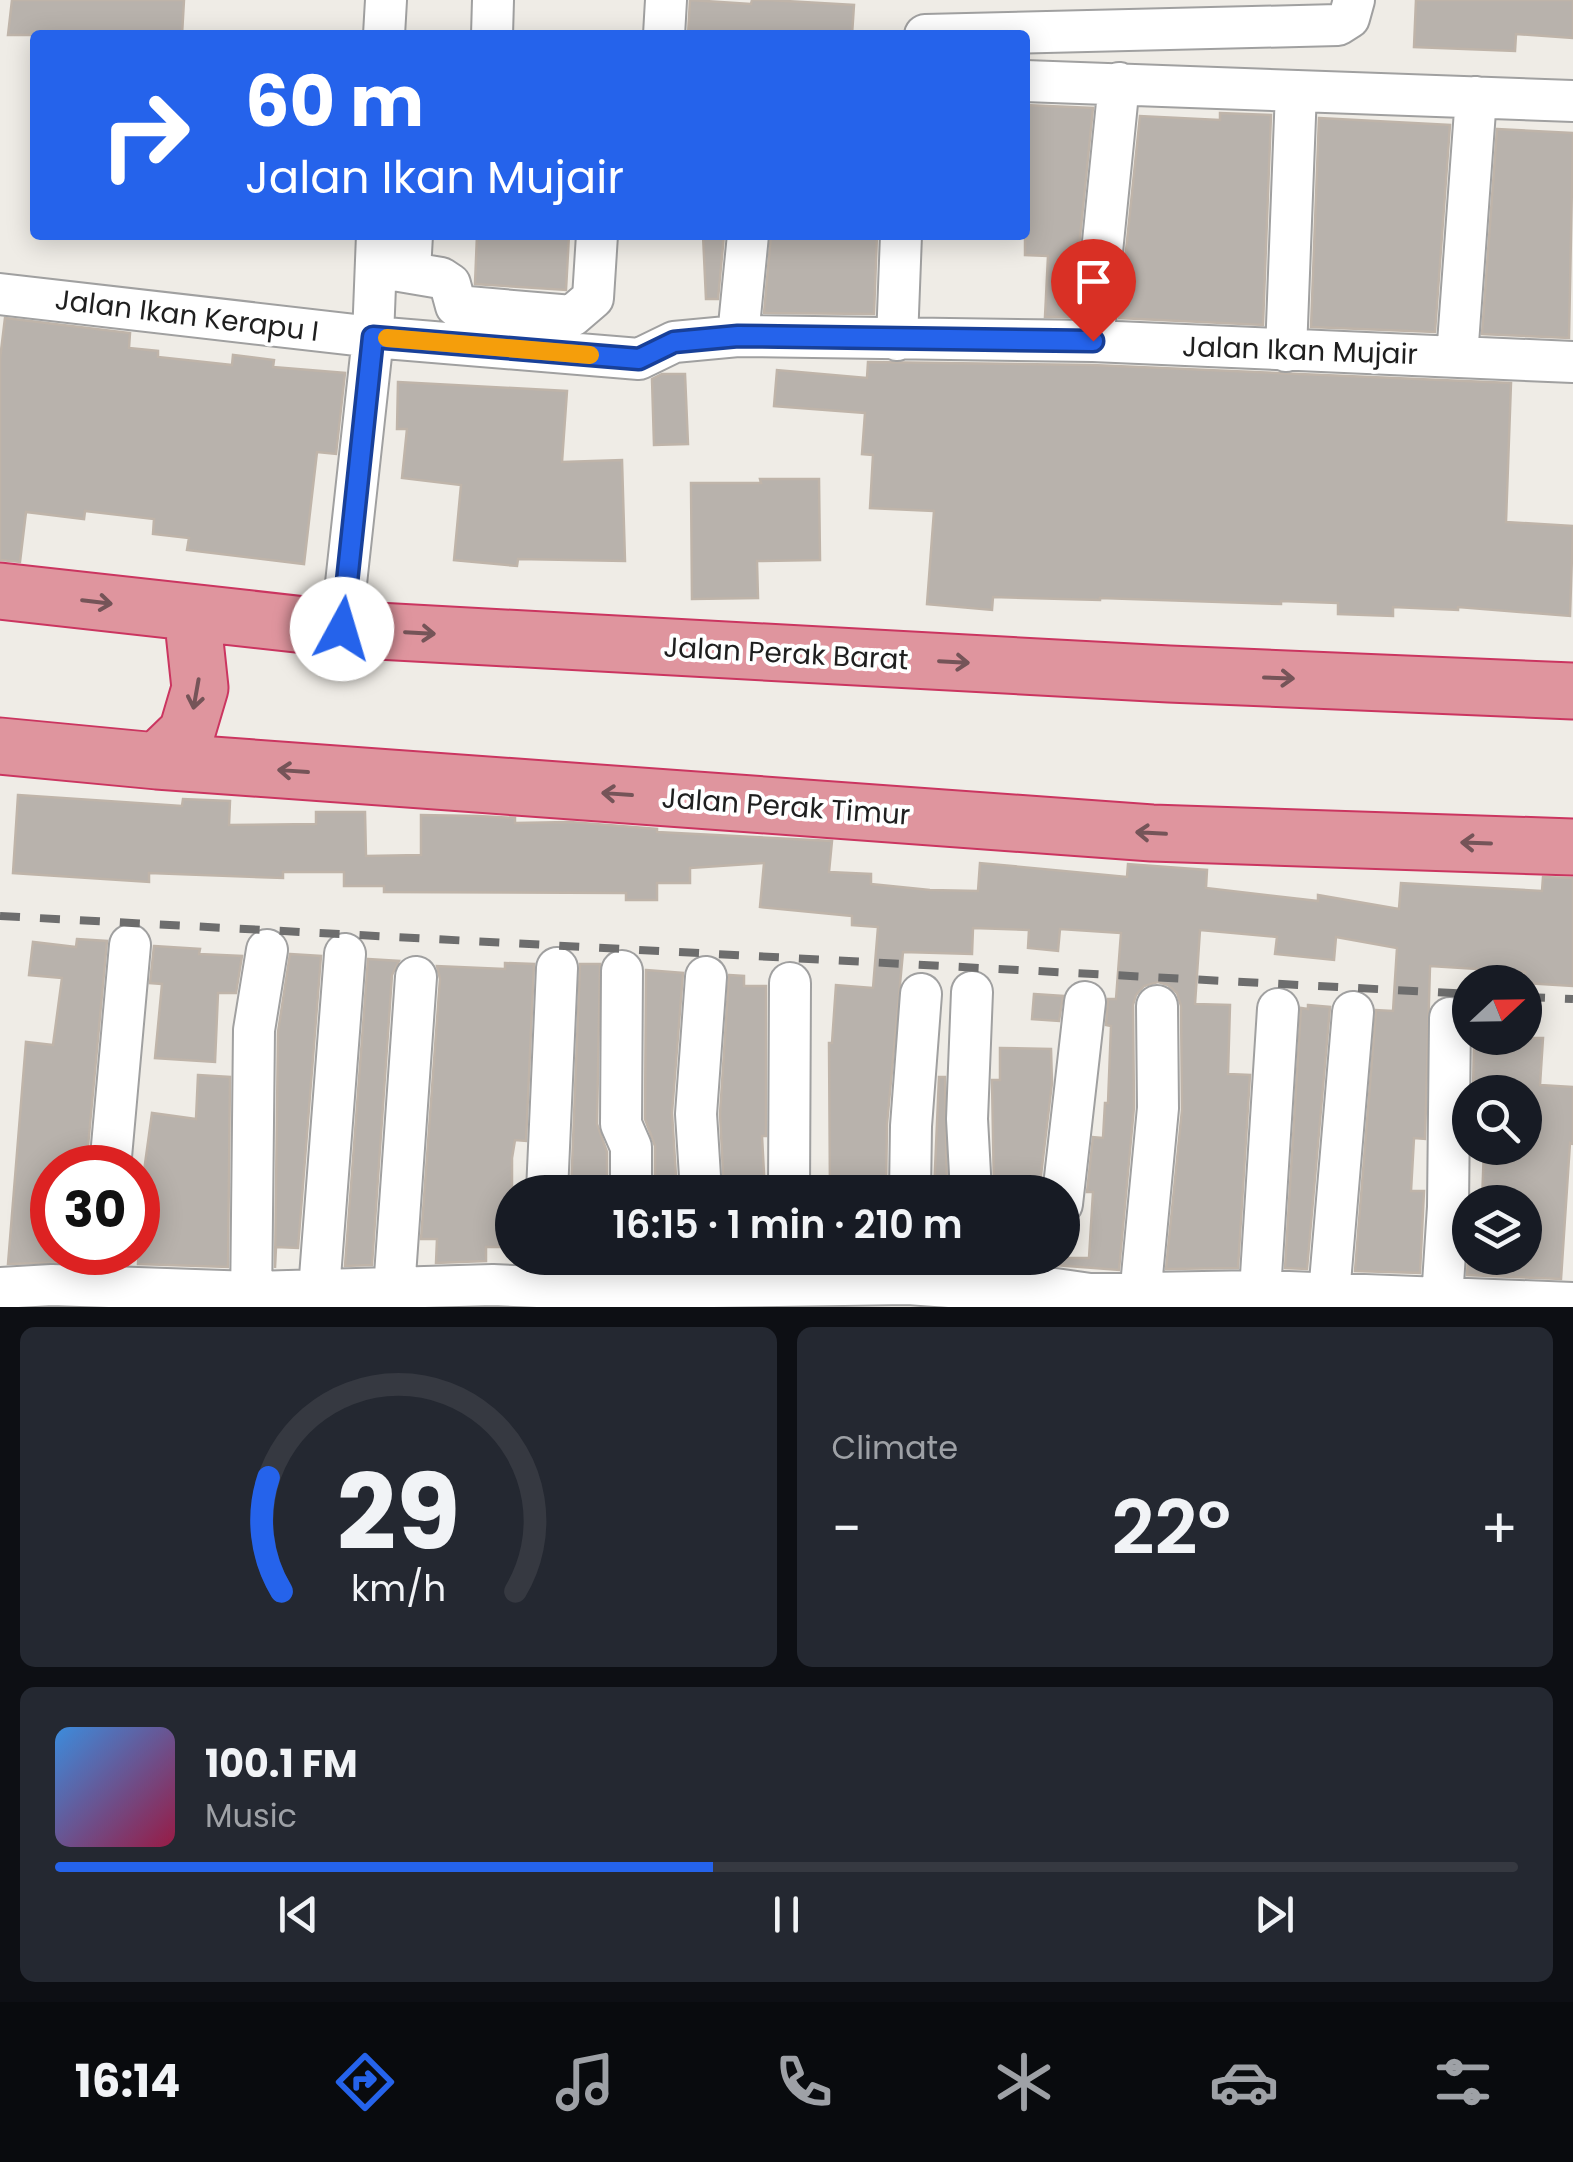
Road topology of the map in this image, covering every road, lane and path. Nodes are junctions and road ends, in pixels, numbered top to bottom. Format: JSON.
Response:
{"nodes":[{"id":1,"x":386,"y":0,"type":"edge"},
{"id":2,"x":493,"y":0,"type":"edge"},
{"id":3,"x":666,"y":0,"type":"edge"},
{"id":4,"x":986,"y":0,"type":"edge"},
{"id":5,"x":1354,"y":0,"type":"edge"},
{"id":6,"x":384,"y":30,"type":"edge"},
{"id":7,"x":492,"y":30,"type":"edge"},
{"id":8,"x":664,"y":30,"type":"edge"},
{"id":9,"x":984,"y":30,"type":"edge"},
{"id":10,"x":1030,"y":33,"type":"edge"},
{"id":11,"x":1030,"y":81,"type":"edge"},
{"id":12,"x":1120,"y":83,"type":"junction"},
{"id":13,"x":1296,"y":90,"type":"junction"},
{"id":14,"x":1476,"y":97,"type":"junction"},
{"id":15,"x":1573,"y":102,"type":"edge"},
{"id":16,"x":597,"y":240,"type":"edge"},
{"id":17,"x":748,"y":240,"type":"edge"},
{"id":18,"x":901,"y":240,"type":"edge"},
{"id":19,"x":394,"y":252,"type":"edge"},
{"id":20,"x":0,"y":294,"type":"edge"},
{"id":21,"x":738,"y":336,"type":"junction"},
{"id":22,"x":373,"y":337,"type":"junction"},
{"id":23,"x":897,"y":340,"type":"junction"},
{"id":24,"x":1093,"y":341,"type":"junction"},
{"id":25,"x":1286,"y":350,"type":"junction"},
{"id":26,"x":1457,"y":357,"type":"junction"},
{"id":27,"x":1573,"y":362,"type":"edge"},
{"id":28,"x":0,"y":591,"type":"edge"},
{"id":29,"x":192,"y":614,"type":"junction"},
{"id":30,"x":342,"y":629,"type":"junction"},
{"id":31,"x":1573,"y":691,"type":"edge"},
{"id":32,"x":0,"y":746,"type":"edge"},
{"id":33,"x":157,"y":761,"type":"junction"},
{"id":34,"x":1573,"y":847,"type":"edge"},
{"id":35,"x":130,"y":945,"type":"dead end"},
{"id":36,"x":267,"y":950,"type":"dead end"},
{"id":37,"x":345,"y":954,"type":"dead end"},
{"id":38,"x":557,"y":968,"type":"dead end"},
{"id":39,"x":622,"y":971,"type":"dead end"},
{"id":40,"x":416,"y":976,"type":"dead end"},
{"id":41,"x":706,"y":976,"type":"dead end"},
{"id":42,"x":790,"y":983,"type":"dead end"},
{"id":43,"x":972,"y":992,"type":"dead end"},
{"id":44,"x":920,"y":994,"type":"dead end"},
{"id":45,"x":1085,"y":1002,"type":"dead end"},
{"id":46,"x":1157,"y":1006,"type":"dead end"},
{"id":47,"x":1278,"y":1009,"type":"dead end"},
{"id":48,"x":1352,"y":1012,"type":"dead end"},
{"id":49,"x":1450,"y":1018,"type":"dead end"},
{"id":50,"x":112,"y":1145,"type":"edge"},
{"id":51,"x":548,"y":1175,"type":"edge"},
{"id":52,"x":631,"y":1175,"type":"edge"},
{"id":53,"x":700,"y":1175,"type":"edge"},
{"id":54,"x":789,"y":1175,"type":"edge"},
{"id":55,"x":911,"y":1175,"type":"edge"},
{"id":56,"x":970,"y":1175,"type":"edge"},
{"id":57,"x":1065,"y":1175,"type":"edge"},
{"id":58,"x":618,"y":1275,"type":"edge"},
{"id":59,"x":652,"y":1275,"type":"edge"},
{"id":60,"x":103,"y":1283,"type":"edge"},
{"id":61,"x":788,"y":1283,"type":"edge"},
{"id":62,"x":909,"y":1283,"type":"edge"},
{"id":63,"x":562,"y":1284,"type":"edge"},
{"id":64,"x":699,"y":1284,"type":"edge"},
{"id":65,"x":972,"y":1285,"type":"edge"},
{"id":66,"x":1073,"y":1287,"type":"edge"},
{"id":67,"x":0,"y":1288,"type":"edge"},
{"id":68,"x":394,"y":1290,"type":"junction"},
{"id":69,"x":1260,"y":1291,"type":"junction"},
{"id":70,"x":326,"y":1296,"type":"edge"},
{"id":71,"x":1316,"y":1298,"type":"edge"},
{"id":72,"x":252,"y":1300,"type":"edge"},
{"id":73,"x":1139,"y":1300,"type":"edge"},
{"id":74,"x":1431,"y":1301,"type":"edge"},
{"id":75,"x":1560,"y":1304,"type":"edge"}],
"edges":[{"from":1,"to":6,"type":"street"},
{"from":2,"to":7,"type":"street"},
{"from":3,"to":8,"type":"street"},
{"from":4,"to":9,"type":"street"},
{"from":5,"to":10,"type":"street"},
{"from":11,"to":12,"type":"street"},
{"from":12,"to":13,"type":"street"},
{"from":12,"to":24,"type":"street"},
{"from":13,"to":14,"type":"street"},
{"from":13,"to":25,"type":"street"},
{"from":14,"to":15,"type":"street"},
{"from":14,"to":26,"type":"street"},
{"from":16,"to":19,"type":"street"},
{"from":17,"to":21,"type":"street"},
{"from":18,"to":23,"type":"street"},
{"from":19,"to":22,"type":"street"},
{"from":20,"to":22,"type":"street","name":"Jalan Ikan Kerapu I"},
{"from":21,"to":22,"type":"street","name":"Jalan Ikan Mujair"},
{"from":21,"to":23,"type":"street","name":"Jalan Ikan Mujair"},
{"from":22,"to":30,"type":"street"},
{"from":23,"to":24,"type":"street","name":"Jalan Ikan Mujair"},
{"from":24,"to":25,"type":"street","name":"Jalan Ikan Mujair"},
{"from":25,"to":26,"type":"street","name":"Jalan Ikan Mujair"},
{"from":26,"to":27,"type":"street","name":"Jalan Ikan Mujair"},
{"from":28,"to":29,"type":"highway","name":"Jalan Perak Barat","one_way":true},
{"from":29,"to":30,"type":"highway","name":"Jalan Perak Barat"},
{"from":29,"to":33,"type":"highway","one_way":true},
{"from":30,"to":31,"type":"highway","name":"Jalan Perak Barat","one_way":true},
{"from":32,"to":33,"type":"highway","name":"Jalan Perak Timur"},
{"from":34,"to":33,"type":"highway","name":"Jalan Perak Timur","one_way":true},
{"from":35,"to":50,"type":"street"},
{"from":36,"to":72,"type":"street"},
{"from":37,"to":70,"type":"street"},
{"from":38,"to":51,"type":"street"},
{"from":39,"to":52,"type":"street"},
{"from":40,"to":68,"type":"street"},
{"from":41,"to":53,"type":"street"},
{"from":42,"to":54,"type":"street"},
{"from":43,"to":56,"type":"street"},
{"from":44,"to":55,"type":"street"},
{"from":45,"to":57,"type":"street"},
{"from":46,"to":73,"type":"street"},
{"from":47,"to":69,"type":"street"},
{"from":48,"to":71,"type":"street"},
{"from":49,"to":74,"type":"street"},
{"from":58,"to":63,"type":"street"},
{"from":59,"to":64,"type":"street"},
{"from":60,"to":67,"type":"street"},
{"from":60,"to":72,"type":"street"},
{"from":61,"to":62,"type":"street"},
{"from":61,"to":64,"type":"street"},
{"from":62,"to":65,"type":"street"},
{"from":63,"to":68,"type":"street"},
{"from":65,"to":66,"type":"street"},
{"from":66,"to":73,"type":"street"},
{"from":68,"to":70,"type":"street"},
{"from":69,"to":71,"type":"street"},
{"from":69,"to":73,"type":"street"},
{"from":70,"to":72,"type":"street"},
{"from":71,"to":74,"type":"street"},
{"from":74,"to":75,"type":"street"}]}
